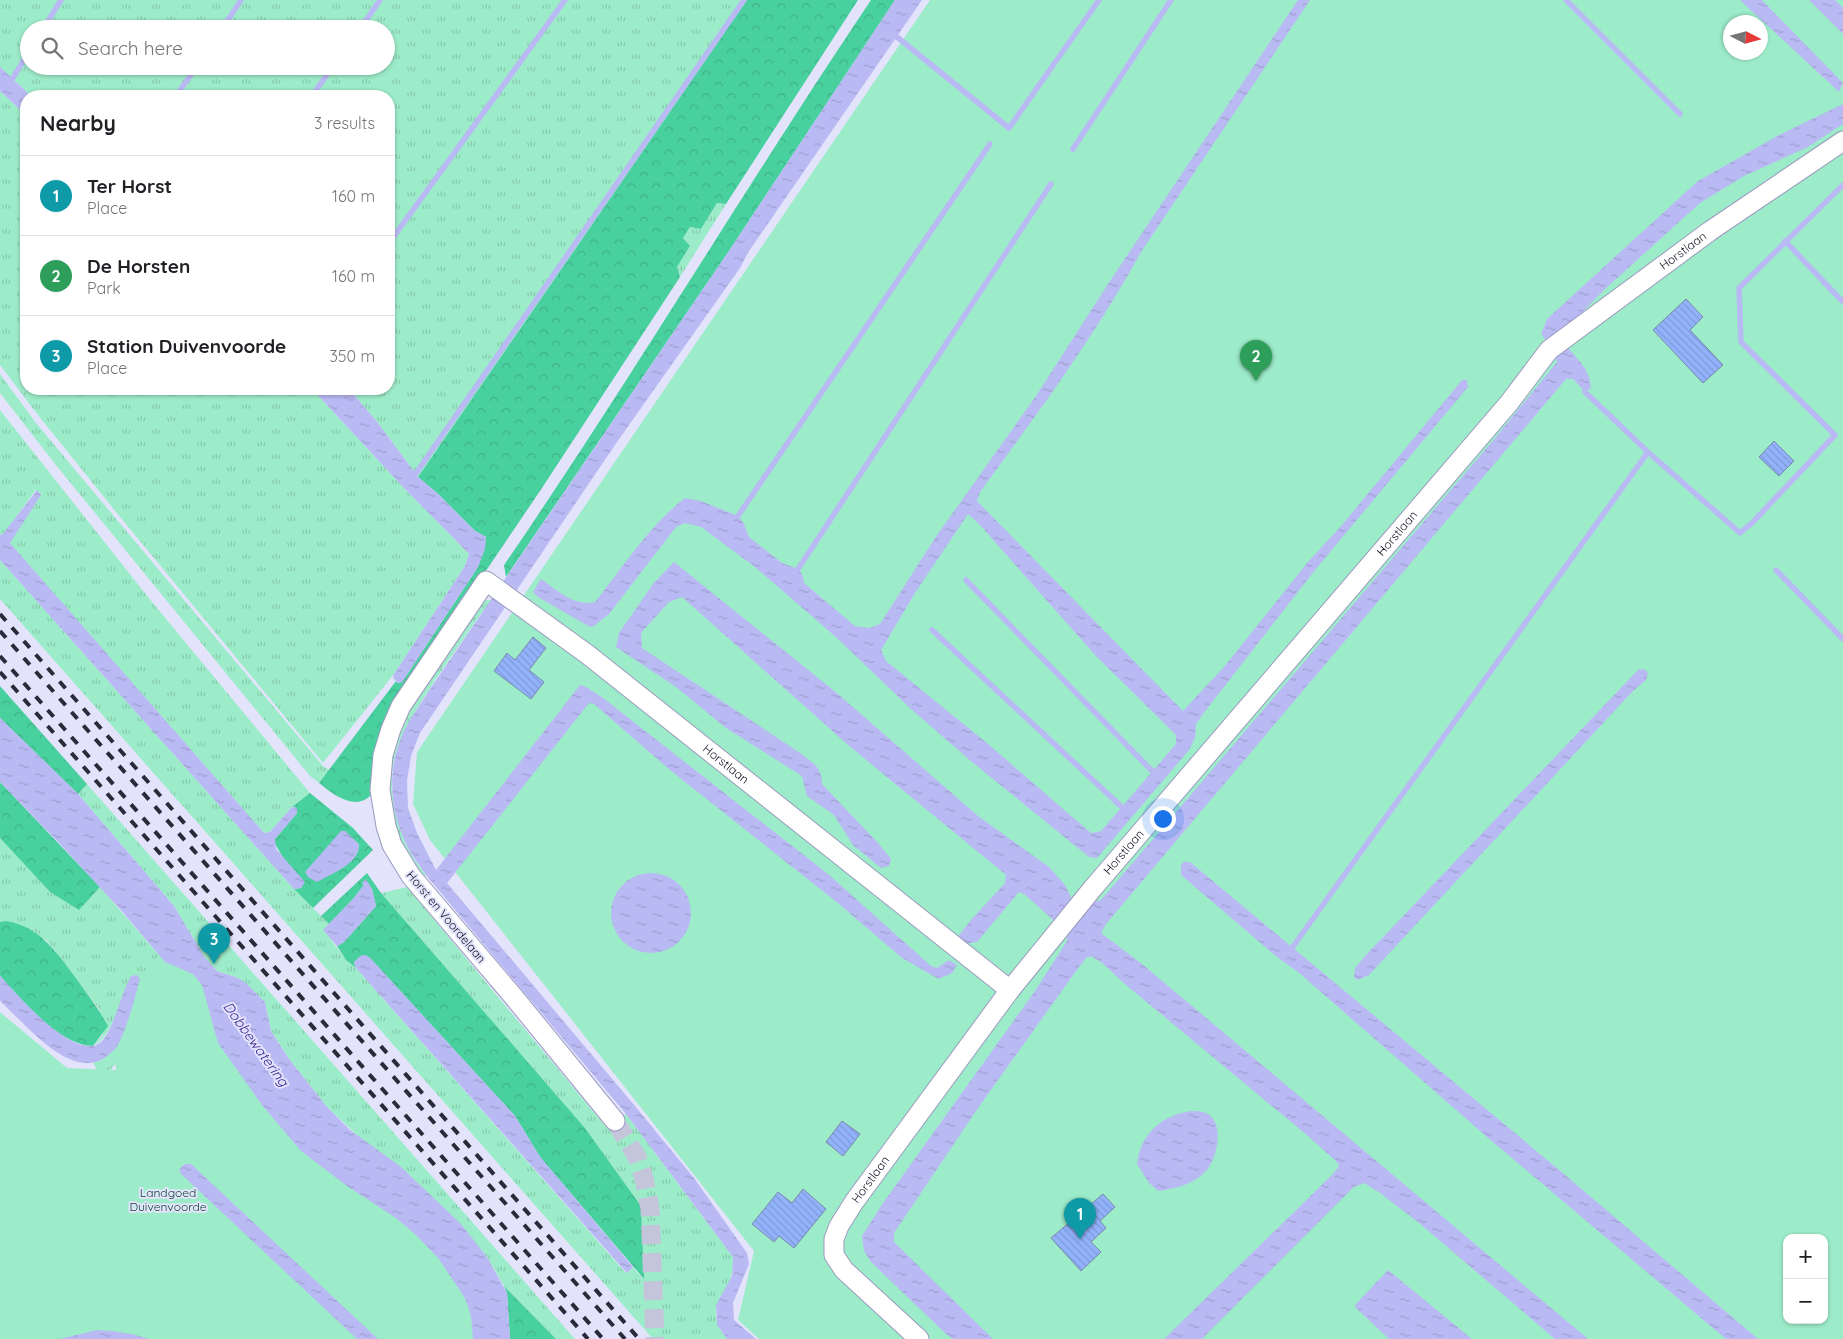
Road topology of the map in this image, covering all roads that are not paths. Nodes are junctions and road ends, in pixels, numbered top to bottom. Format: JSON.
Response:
{"nodes":[{"id":1,"x":1843,"y":141,"type":"edge"},
{"id":2,"x":488,"y":583,"type":"joint"},
{"id":3,"x":1010,"y":990,"type":"junction"},
{"id":4,"x":615,"y":1121,"type":"tunnel mouth"},
{"id":5,"x":919,"y":1339,"type":"edge"}],
"edges":[{"from":1,"to":3,"type":"street","name":"Horstlaan"},
{"from":2,"to":3,"type":"street","name":"Horstlaan"},
{"from":2,"to":4,"type":"street","name":"Horst en Voordelaan"},
{"from":3,"to":5,"type":"street","name":"Horstlaan"}]}
